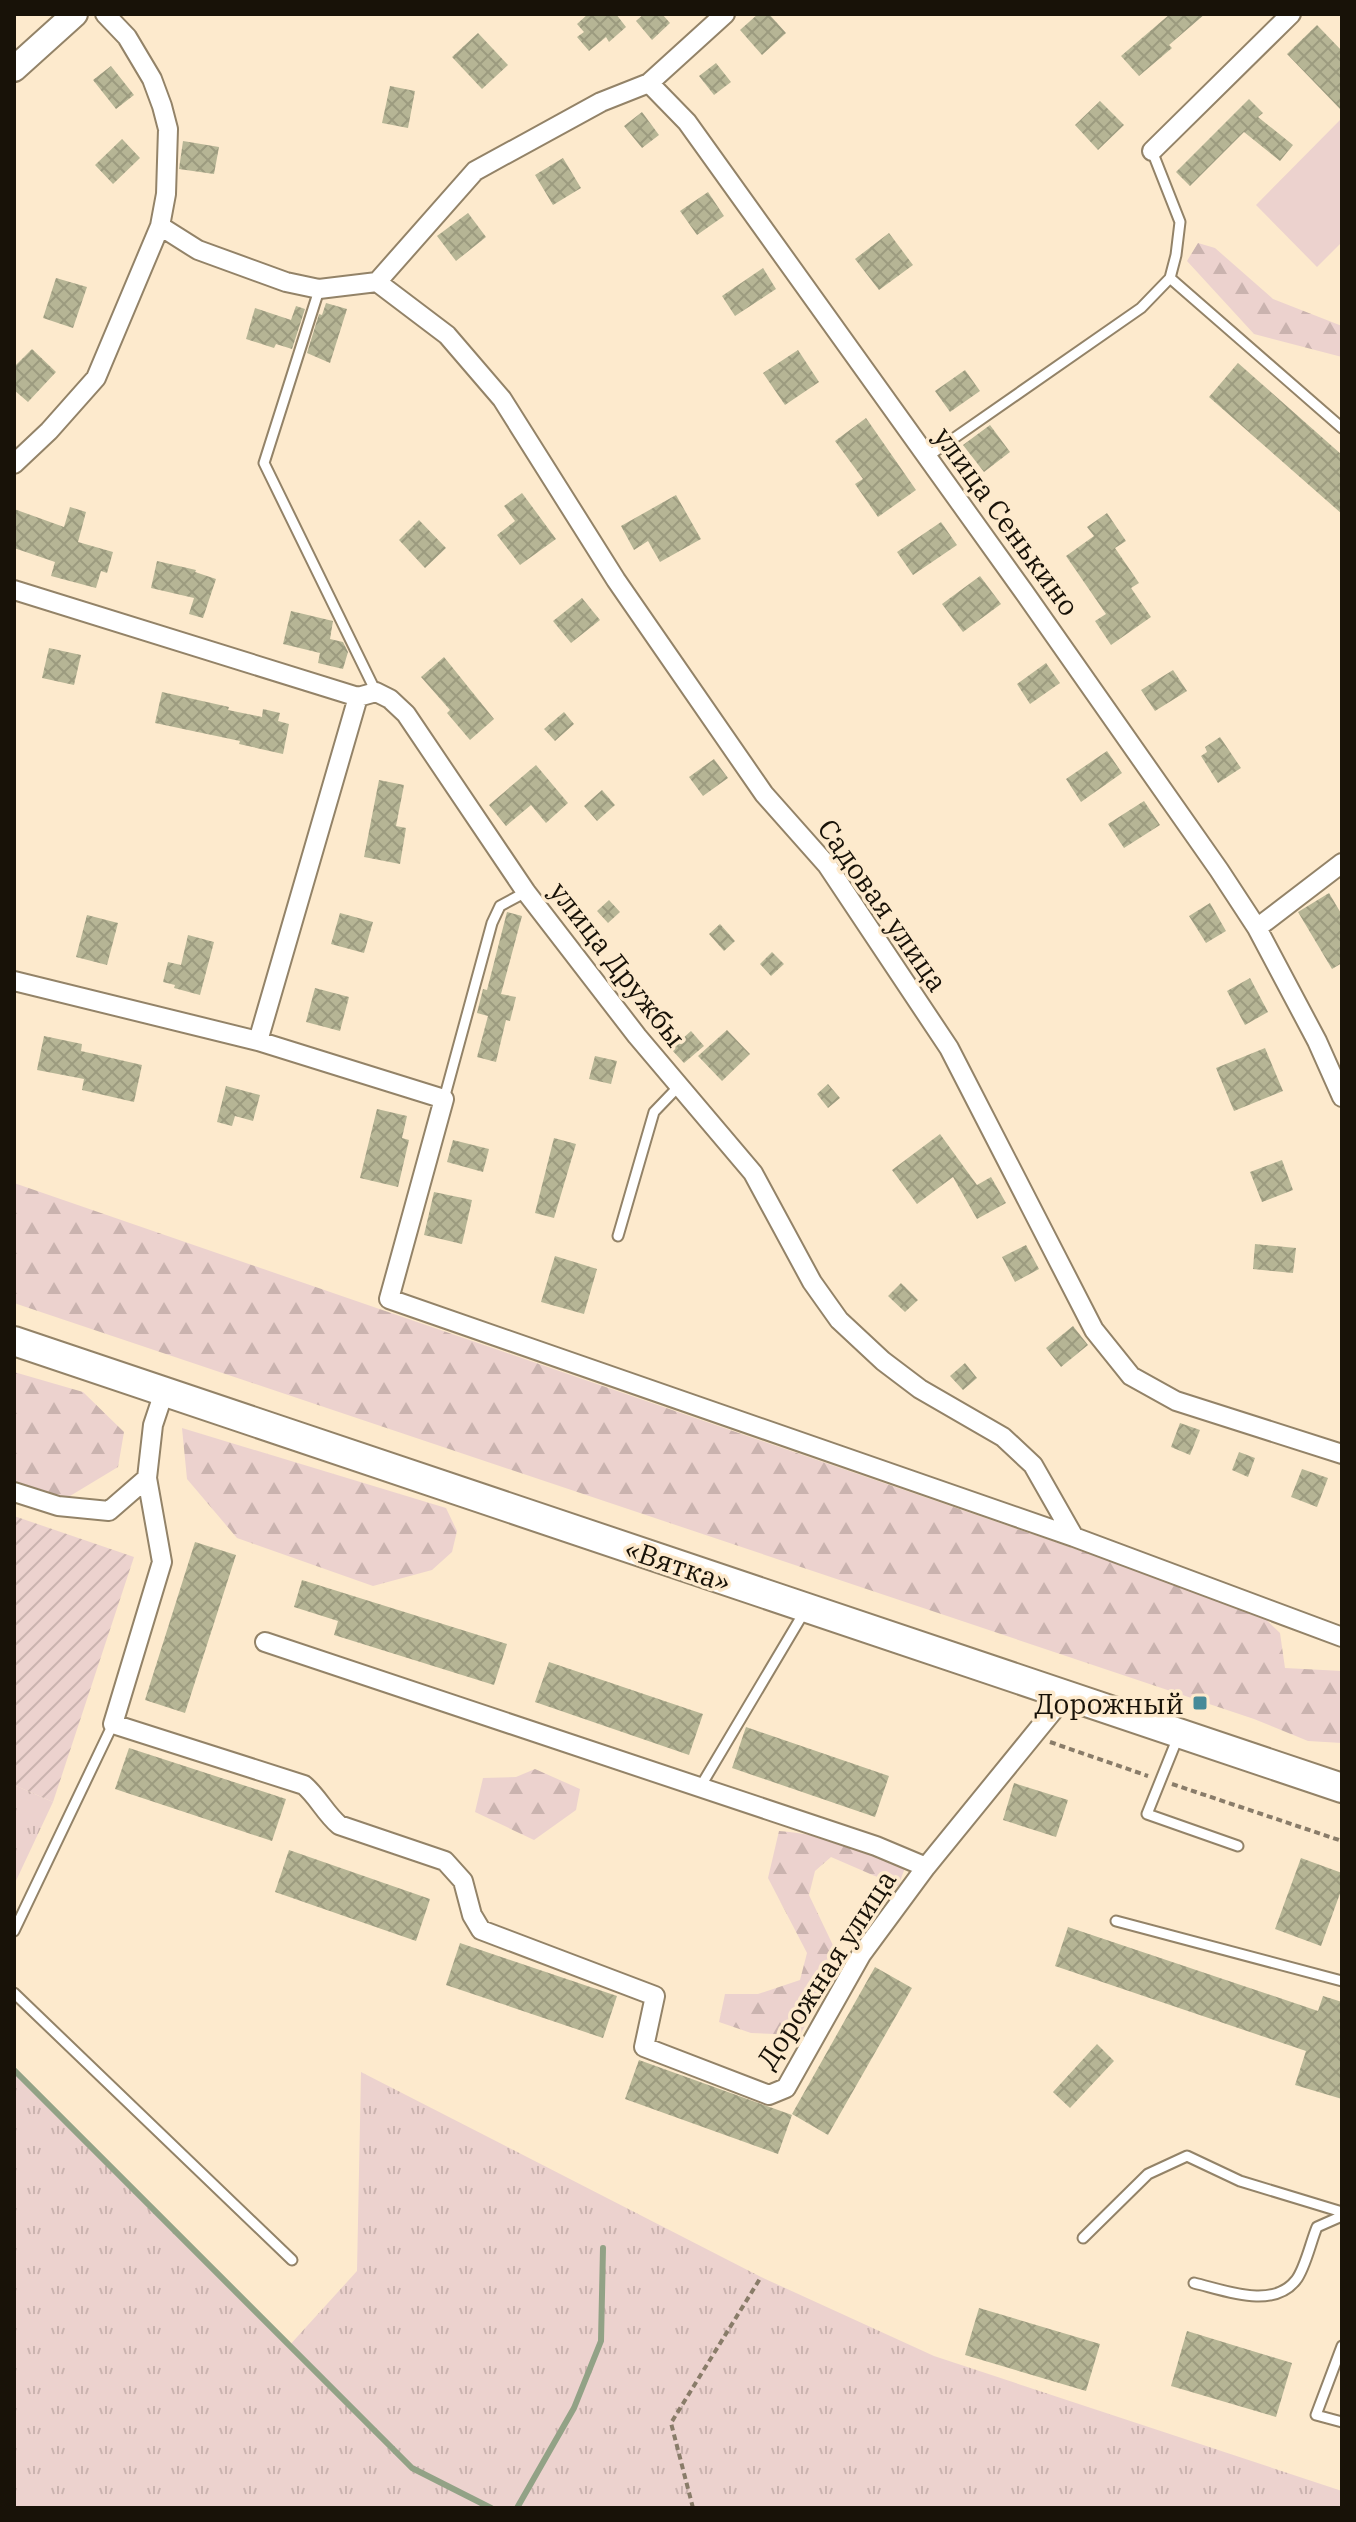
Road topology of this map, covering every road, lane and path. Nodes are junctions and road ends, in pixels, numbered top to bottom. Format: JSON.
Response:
{"nodes":[{"id":1,"x":75,"y":14,"type":"edge"},
{"id":2,"x":105,"y":14,"type":"edge"},
{"id":3,"x":725,"y":14,"type":"edge"},
{"id":4,"x":1291,"y":14,"type":"edge"},
{"id":5,"x":14,"y":69,"type":"edge"},
{"id":6,"x":649,"y":83,"type":"junction"},
{"id":7,"x":1152,"y":151,"type":"joint"},
{"id":8,"x":160,"y":226,"type":"junction"},
{"id":9,"x":1170,"y":278,"type":"junction"},
{"id":10,"x":377,"y":282,"type":"junction"},
{"id":11,"x":319,"y":289,"type":"junction"},
{"id":12,"x":1342,"y":428,"type":"edge"},
{"id":13,"x":927,"y":457,"type":"junction"},
{"id":14,"x":14,"y":464,"type":"edge"},
{"id":15,"x":14,"y":590,"type":"edge"},
{"id":16,"x":376,"y":692,"type":"junction"},
{"id":17,"x":358,"y":697,"type":"junction"},
{"id":18,"x":1342,"y":863,"type":"edge"},
{"id":19,"x":526,"y":892,"type":"junction"},
{"id":20,"x":1257,"y":928,"type":"junction"},
{"id":21,"x":14,"y":981,"type":"edge"},
{"id":22,"x":258,"y":1041,"type":"junction"},
{"id":23,"x":679,"y":1086,"type":"junction"},
{"id":24,"x":1342,"y":1097,"type":"edge"},
{"id":25,"x":444,"y":1099,"type":"junction"},
{"id":26,"x":618,"y":1236,"type":"dead end"},
{"id":27,"x":14,"y":1341,"type":"edge"},
{"id":28,"x":164,"y":1392,"type":"junction"},
{"id":29,"x":1342,"y":1454,"type":"edge"},
{"id":30,"x":147,"y":1478,"type":"junction"},
{"id":31,"x":14,"y":1492,"type":"edge"},
{"id":32,"x":1074,"y":1537,"type":"junction"},
{"id":33,"x":807,"y":1608,"type":"junction"},
{"id":34,"x":1342,"y":1637,"type":"edge"},
{"id":35,"x":265,"y":1642,"type":"dead end"},
{"id":36,"x":1066,"y":1695,"type":"junction"},
{"id":37,"x":113,"y":1724,"type":"junction"},
{"id":38,"x":1180,"y":1733,"type":"junction"},
{"id":39,"x":1033,"y":1737,"type":"junction"},
{"id":40,"x":1161,"y":1780,"type":"junction"},
{"id":41,"x":1342,"y":1788,"type":"edge"},
{"id":42,"x":699,"y":1789,"type":"junction"},
{"id":43,"x":1342,"y":1841,"type":"edge"},
{"id":44,"x":1238,"y":1846,"type":"dead end"},
{"id":45,"x":926,"y":1867,"type":"junction"},
{"id":46,"x":1116,"y":1921,"type":"dead end"},
{"id":47,"x":14,"y":1931,"type":"edge"},
{"id":48,"x":1342,"y":1981,"type":"edge"},
{"id":49,"x":14,"y":1993,"type":"edge"},
{"id":50,"x":1342,"y":2214,"type":"edge"},
{"id":51,"x":1083,"y":2238,"type":"dead end"},
{"id":52,"x":292,"y":2260,"type":"dead end"},
{"id":53,"x":761,"y":2277,"type":"dead end"},
{"id":54,"x":1194,"y":2283,"type":"dead end"},
{"id":55,"x":1342,"y":2346,"type":"edge"},
{"id":56,"x":1342,"y":2422,"type":"edge"},
{"id":57,"x":693,"y":2508,"type":"edge"}],
"edges":[{"from":1,"to":5,"type":"street"},
{"from":2,"to":8,"type":"street"},
{"from":3,"to":6,"type":"street"},
{"from":4,"to":7,"type":"street"},
{"from":6,"to":10,"type":"street"},
{"from":6,"to":13,"type":"street","name":"улица Сенькино"},
{"from":7,"to":9,"type":"lane"},
{"from":8,"to":11,"type":"street"},
{"from":8,"to":14,"type":"street"},
{"from":9,"to":12,"type":"lane"},
{"from":9,"to":13,"type":"lane"},
{"from":10,"to":11,"type":"street"},
{"from":10,"to":29,"type":"street","name":"Садовая улица"},
{"from":11,"to":16,"type":"lane"},
{"from":13,"to":20,"type":"street","name":"улица Сенькино"},
{"from":15,"to":17,"type":"street"},
{"from":16,"to":17,"type":"street"},
{"from":16,"to":19,"type":"street","name":"улица Дружбы"},
{"from":17,"to":22,"type":"street"},
{"from":18,"to":20,"type":"street"},
{"from":19,"to":23,"type":"street","name":"улица Дружбы"},
{"from":19,"to":25,"type":"lane"},
{"from":20,"to":24,"type":"street","name":"улица Сенькино"},
{"from":21,"to":22,"type":"street"},
{"from":22,"to":25,"type":"street"},
{"from":23,"to":26,"type":"lane"},
{"from":23,"to":32,"type":"street","name":"улица Дружбы"},
{"from":25,"to":32,"type":"street"},
{"from":27,"to":28,"type":"main road","name":"«Вятка»"},
{"from":28,"to":30,"type":"street"},
{"from":28,"to":33,"type":"main road","name":"«Вятка»"},
{"from":30,"to":31,"type":"street"},
{"from":30,"to":37,"type":"street"},
{"from":32,"to":34,"type":"street"},
{"from":33,"to":36,"type":"main road","name":"«Вятка»"},
{"from":33,"to":42,"type":"lane"},
{"from":35,"to":42,"type":"street","name":"Дорожная улица"},
{"from":36,"to":38,"type":"main road","name":"«Вятка»"},
{"from":36,"to":39,"type":"street","name":"Дорожная улица"},
{"from":37,"to":45,"type":"street","name":"Дорожная улица"},
{"from":37,"to":47,"type":"lane"},
{"from":38,"to":40,"type":"lane"},
{"from":38,"to":41,"type":"main road","name":"«Вятка»"},
{"from":39,"to":40,"type":"path"},
{"from":39,"to":45,"type":"street","name":"Дорожная улица"},
{"from":40,"to":43,"type":"path"},
{"from":40,"to":44,"type":"lane"},
{"from":42,"to":45,"type":"street","name":"Дорожная улица"},
{"from":46,"to":48,"type":"lane"},
{"from":49,"to":52,"type":"lane"},
{"from":50,"to":51,"type":"lane"},
{"from":50,"to":54,"type":"lane"},
{"from":53,"to":57,"type":"path"},
{"from":55,"to":56,"type":"lane"}]}
